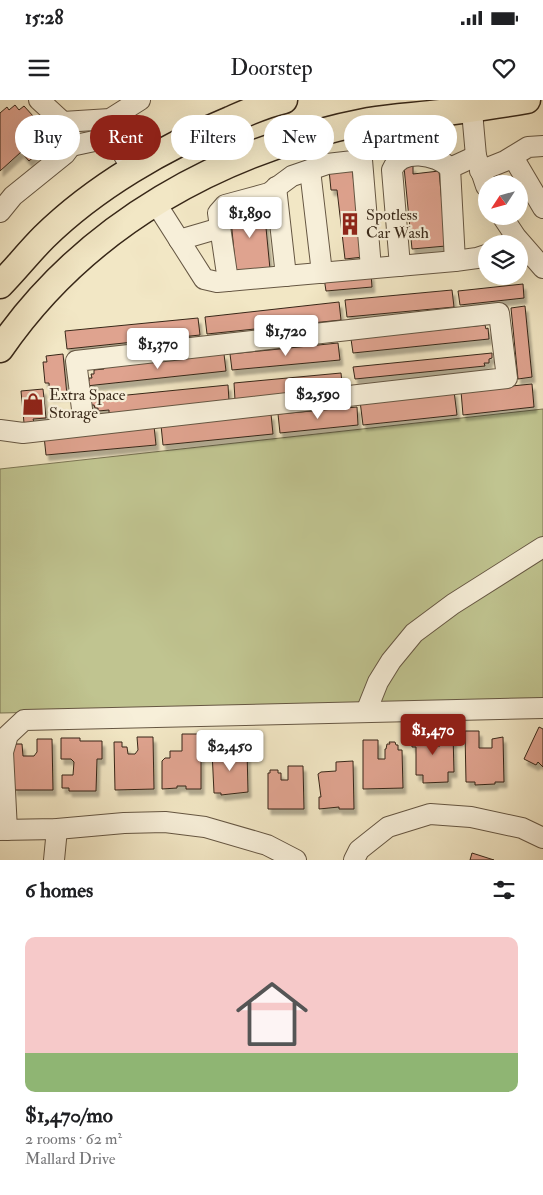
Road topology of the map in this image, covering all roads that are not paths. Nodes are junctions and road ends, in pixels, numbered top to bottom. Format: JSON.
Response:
{"nodes":[{"id":1,"x":39,"y":100,"type":"edge"},
{"id":2,"x":140,"y":100,"type":"edge"},
{"id":3,"x":284,"y":100,"type":"edge"},
{"id":4,"x":527,"y":100,"type":"edge"},
{"id":5,"x":472,"y":104,"type":"edge"},
{"id":6,"x":55,"y":115,"type":"edge"},
{"id":7,"x":124,"y":115,"type":"edge"},
{"id":8,"x":543,"y":146,"type":"edge"},
{"id":9,"x":513,"y":157,"type":"junction"},
{"id":10,"x":58,"y":160,"type":"edge"},
{"id":11,"x":127,"y":160,"type":"edge"},
{"id":12,"x":450,"y":168,"type":"junction"},
{"id":13,"x":132,"y":169,"type":"junction"},
{"id":14,"x":310,"y":170,"type":"junction"},
{"id":15,"x":481,"y":171,"type":"edge"},
{"id":16,"x":276,"y":187,"type":"junction"},
{"id":17,"x":155,"y":202,"type":"junction"},
{"id":18,"x":543,"y":208,"type":"edge"},
{"id":19,"x":0,"y":212,"type":"edge"},
{"id":20,"x":220,"y":228,"type":"junction"},
{"id":21,"x":179,"y":240,"type":"junction"},
{"id":22,"x":528,"y":253,"type":"edge"},
{"id":23,"x":478,"y":258,"type":"edge"},
{"id":24,"x":455,"y":260,"type":"junction"},
{"id":25,"x":540,"y":263,"type":"edge"},
{"id":26,"x":400,"y":266,"type":"junction"},
{"id":27,"x":371,"y":268,"type":"junction"},
{"id":28,"x":322,"y":272,"type":"junction"},
{"id":29,"x":286,"y":276,"type":"junction"},
{"id":30,"x":228,"y":281,"type":"junction"},
{"id":31,"x":0,"y":286,"type":"edge"},
{"id":32,"x":0,"y":349,"type":"edge"},
{"id":33,"x":84,"y":425,"type":"junction"},
{"id":34,"x":0,"y":430,"type":"edge"},
{"id":35,"x":543,"y":547,"type":"edge"},
{"id":36,"x":543,"y":708,"type":"edge"},
{"id":37,"x":366,"y":712,"type":"junction"},
{"id":38,"x":57,"y":829,"type":"junction"},
{"id":39,"x":4,"y":830,"type":"edge"},
{"id":40,"x":543,"y":838,"type":"edge"},
{"id":41,"x":266,"y":853,"type":"edge"},
{"id":42,"x":54,"y":860,"type":"edge"},
{"id":43,"x":296,"y":860,"type":"edge"},
{"id":44,"x":354,"y":860,"type":"edge"}],
"edges":[{"from":1,"to":6,"type":"street"},
{"from":2,"to":7,"type":"street"},
{"from":3,"to":13,"type":"main road"},
{"from":4,"to":5,"type":"main road"},
{"from":5,"to":15,"type":"street"},
{"from":5,"to":17,"type":"main road"},
{"from":8,"to":9,"type":"street"},
{"from":9,"to":15,"type":"street"},
{"from":9,"to":18,"type":"street"},
{"from":10,"to":19,"type":"street"},
{"from":11,"to":13,"type":"street"},
{"from":12,"to":15,"type":"street"},
{"from":12,"to":24,"type":"street"},
{"from":12,"to":26,"type":"street"},
{"from":13,"to":17,"type":"main road"},
{"from":13,"to":31,"type":"main road"},
{"from":14,"to":16,"type":"street"},
{"from":14,"to":27,"type":"street"},
{"from":14,"to":28,"type":"street"},
{"from":16,"to":20,"type":"street"},
{"from":16,"to":29,"type":"street"},
{"from":17,"to":21,"type":"street"},
{"from":17,"to":32,"type":"main road"},
{"from":20,"to":21,"type":"street"},
{"from":20,"to":30,"type":"street"},
{"from":21,"to":30,"type":"street"},
{"from":22,"to":25,"type":"street"},
{"from":23,"to":24,"type":"street"},
{"from":24,"to":26,"type":"street"},
{"from":26,"to":27,"type":"street"},
{"from":27,"to":28,"type":"street"},
{"from":28,"to":29,"type":"street"},
{"from":29,"to":30,"type":"street"},
{"from":33,"to":33,"type":"street"},
{"from":33,"to":34,"type":"street"},
{"from":35,"to":37,"type":"street"},
{"from":36,"to":37,"type":"street"},
{"from":37,"to":39,"type":"street"},
{"from":38,"to":39,"type":"street"},
{"from":38,"to":41,"type":"street"},
{"from":38,"to":42,"type":"street"},
{"from":40,"to":44,"type":"street"},
{"from":41,"to":43,"type":"street"}]}
